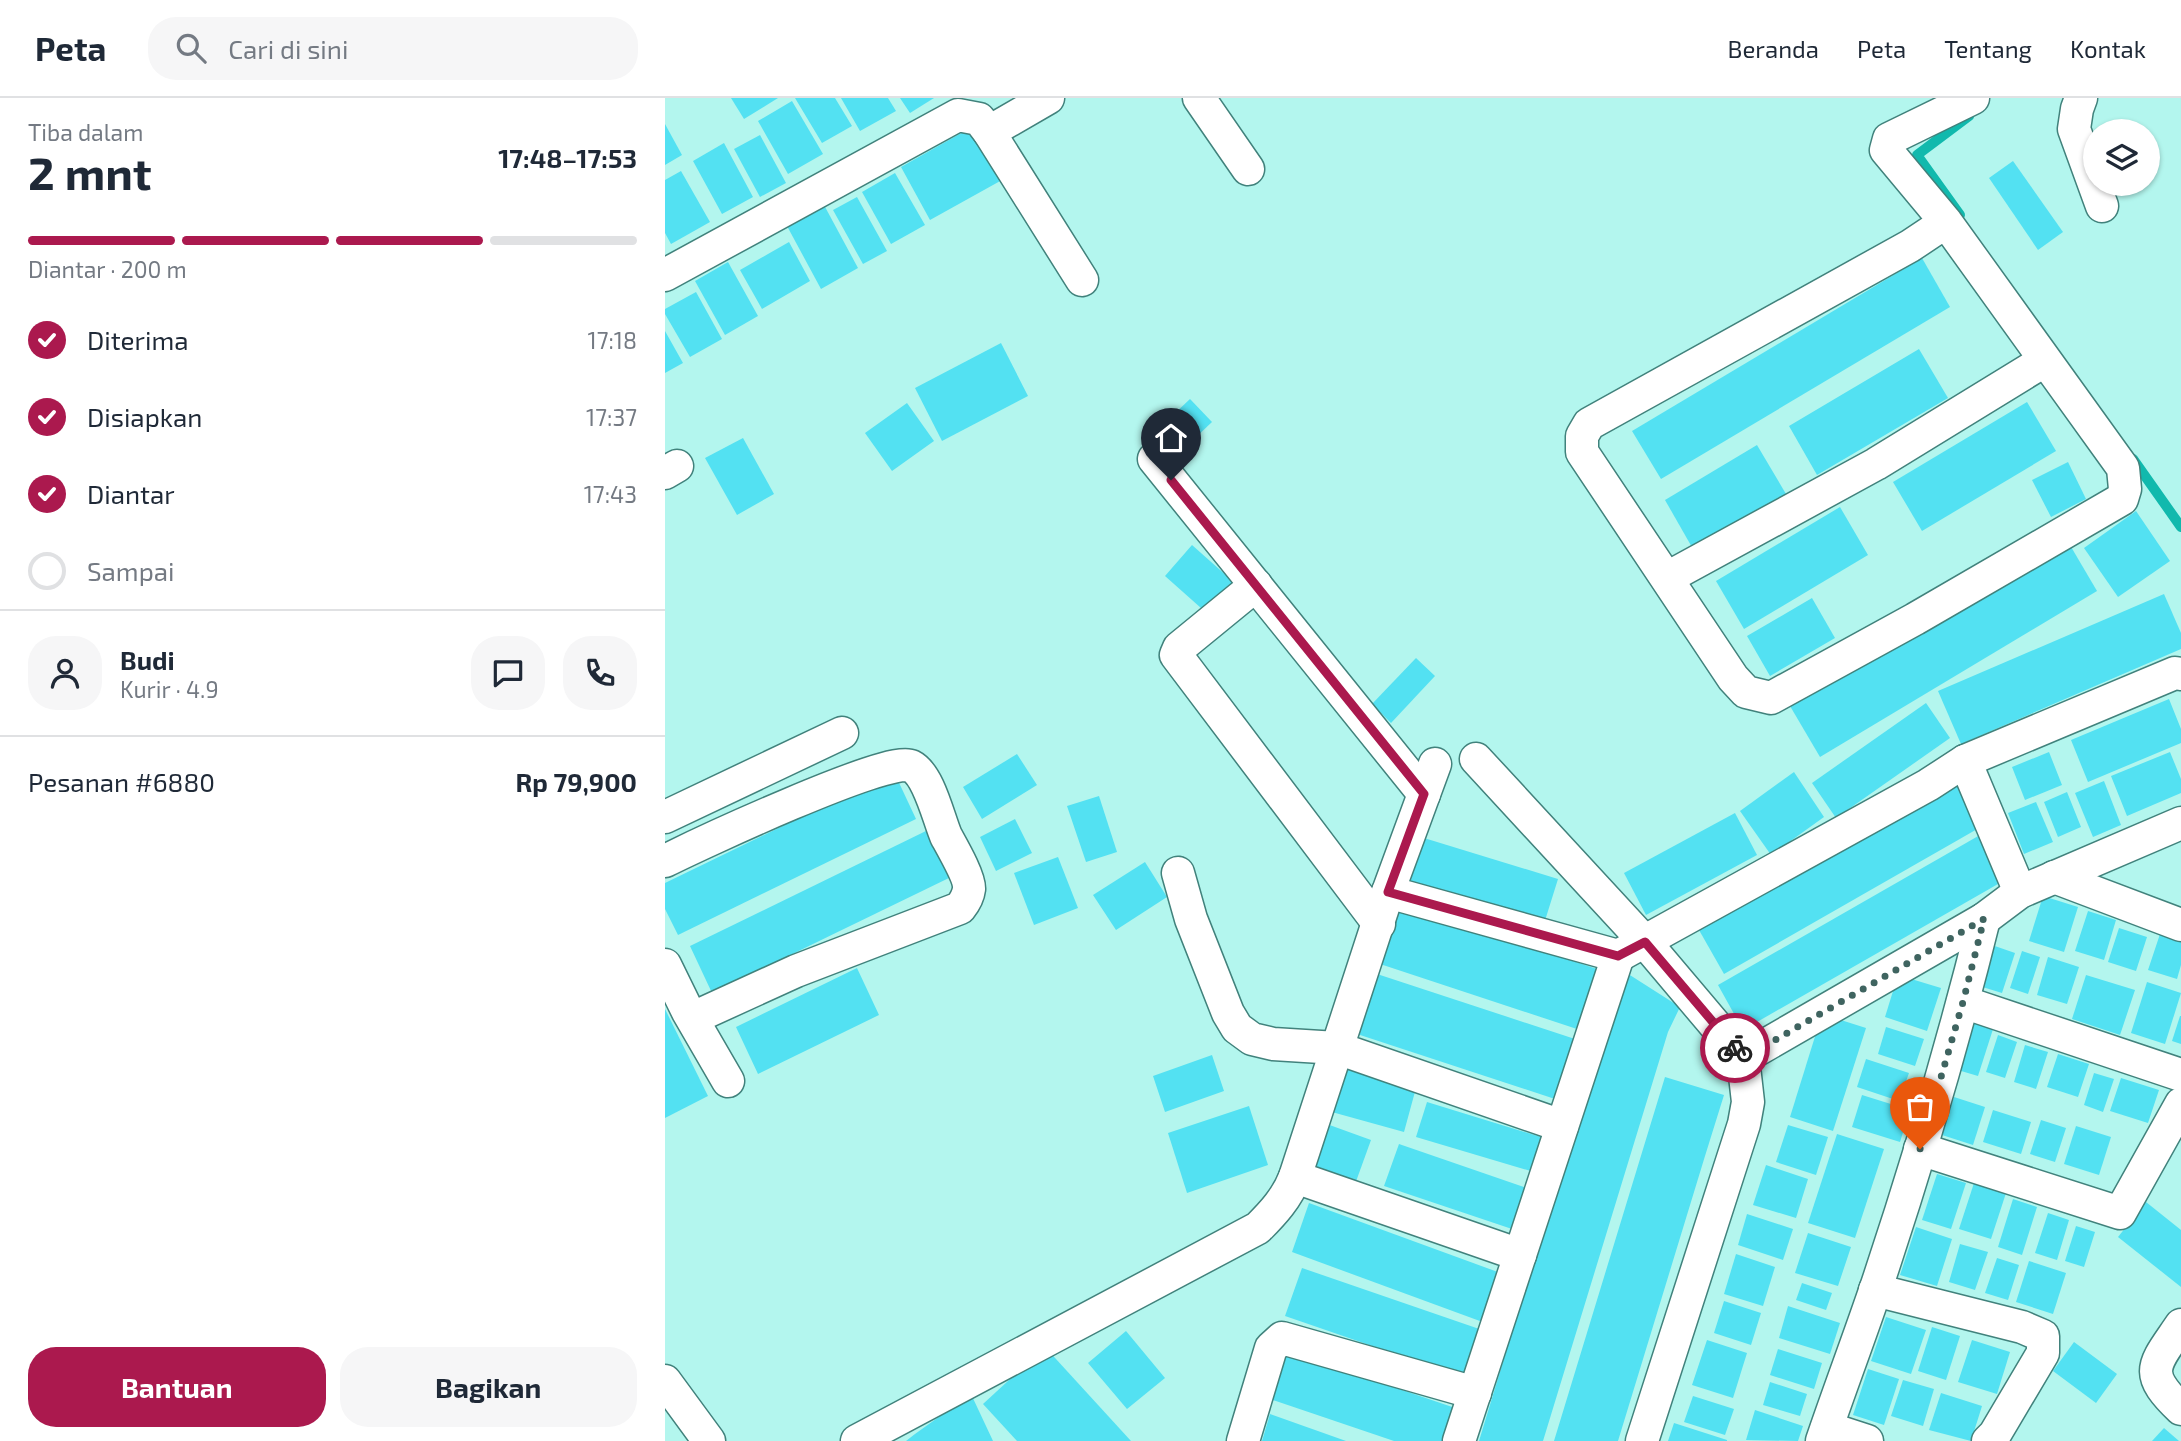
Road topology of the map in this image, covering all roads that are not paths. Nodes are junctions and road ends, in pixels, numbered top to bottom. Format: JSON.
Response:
{"nodes":[{"id":1,"x":1048,"y":98,"type":"edge"},
{"id":2,"x":1199,"y":98,"type":"edge"},
{"id":3,"x":1972,"y":98,"type":"edge"},
{"id":4,"x":2081,"y":98,"type":"edge"},
{"id":5,"x":989,"y":132,"type":"junction"},
{"id":6,"x":1248,"y":169,"type":"dead end"},
{"id":7,"x":2102,"y":206,"type":"dead end"},
{"id":8,"x":1946,"y":222,"type":"junction"},
{"id":9,"x":665,"y":275,"type":"edge"},
{"id":10,"x":1081,"y":281,"type":"dead end"},
{"id":11,"x":2044,"y":361,"type":"junction"},
{"id":12,"x":1154,"y":459,"type":"dead end"},
{"id":13,"x":1668,"y":578,"type":"junction"},
{"id":14,"x":1256,"y":586,"type":"junction"},
{"id":15,"x":2181,"y":674,"type":"edge"},
{"id":16,"x":842,"y":733,"type":"dead end"},
{"id":17,"x":1476,"y":759,"type":"dead end"},
{"id":18,"x":1965,"y":761,"type":"junction"},
{"id":19,"x":1436,"y":764,"type":"dead end"},
{"id":20,"x":1424,"y":794,"type":"junction"},
{"id":21,"x":665,"y":817,"type":"edge"},
{"id":22,"x":2181,"y":822,"type":"edge"},
{"id":23,"x":665,"y":861,"type":"edge"},
{"id":24,"x":1178,"y":873,"type":"dead end"},
{"id":25,"x":2054,"y":877,"type":"junction"},
{"id":26,"x":1388,"y":892,"type":"junction"},
{"id":27,"x":2020,"y":892,"type":"junction"},
{"id":28,"x":1984,"y":919,"type":"junction"},
{"id":29,"x":1379,"y":924,"type":"junction"},
{"id":30,"x":2181,"y":925,"type":"edge"},
{"id":31,"x":1631,"y":949,"type":"junction"},
{"id":32,"x":665,"y":965,"type":"edge"},
{"id":33,"x":1963,"y":1002,"type":"junction"},
{"id":34,"x":693,"y":1018,"type":"junction"},
{"id":35,"x":1336,"y":1048,"type":"junction"},
{"id":36,"x":1744,"y":1058,"type":"junction"},
{"id":37,"x":2181,"y":1075,"type":"edge"},
{"id":38,"x":728,"y":1081,"type":"dead end"},
{"id":39,"x":2181,"y":1104,"type":"edge"},
{"id":40,"x":1562,"y":1126,"type":"junction"},
{"id":41,"x":1920,"y":1149,"type":"junction"},
{"id":42,"x":1295,"y":1178,"type":"junction"},
{"id":43,"x":1520,"y":1255,"type":"junction"},
{"id":44,"x":1875,"y":1290,"type":"junction"},
{"id":45,"x":2181,"y":1325,"type":"edge"},
{"id":46,"x":665,"y":1381,"type":"edge"},
{"id":47,"x":1475,"y":1393,"type":"junction"},
{"id":48,"x":2181,"y":1409,"type":"edge"},
{"id":49,"x":1824,"y":1434,"type":"edge"},
{"id":50,"x":709,"y":1441,"type":"edge"},
{"id":51,"x":857,"y":1441,"type":"edge"},
{"id":52,"x":1243,"y":1441,"type":"edge"},
{"id":53,"x":1459,"y":1441,"type":"edge"},
{"id":54,"x":1642,"y":1441,"type":"edge"},
{"id":55,"x":1867,"y":1441,"type":"edge"},
{"id":56,"x":1989,"y":1441,"type":"edge"}],
"edges":[{"from":1,"to":5,"type":"street"},
{"from":2,"to":6,"type":"street"},
{"from":3,"to":8,"type":"street"},
{"from":4,"to":7,"type":"street"},
{"from":5,"to":9,"type":"street"},
{"from":5,"to":10,"type":"street"},
{"from":8,"to":11,"type":"street"},
{"from":8,"to":13,"type":"street"},
{"from":11,"to":13,"type":"street"},
{"from":11,"to":13,"type":"street"},
{"from":12,"to":14,"type":"street"},
{"from":14,"to":20,"type":"street"},
{"from":14,"to":29,"type":"street"},
{"from":15,"to":18,"type":"street"},
{"from":16,"to":21,"type":"street"},
{"from":17,"to":31,"type":"street"},
{"from":18,"to":27,"type":"street"},
{"from":18,"to":31,"type":"street"},
{"from":19,"to":20,"type":"street"},
{"from":20,"to":26,"type":"street"},
{"from":22,"to":25,"type":"street"},
{"from":23,"to":34,"type":"street"},
{"from":24,"to":35,"type":"street"},
{"from":25,"to":27,"type":"street"},
{"from":25,"to":30,"type":"street"},
{"from":26,"to":29,"type":"street"},
{"from":26,"to":31,"type":"street"},
{"from":27,"to":28,"type":"street"},
{"from":28,"to":33,"type":"street"},
{"from":28,"to":36,"type":"street"},
{"from":29,"to":35,"type":"street"},
{"from":31,"to":36,"type":"street"},
{"from":31,"to":40,"type":"street"},
{"from":32,"to":34,"type":"street"},
{"from":33,"to":37,"type":"street"},
{"from":33,"to":41,"type":"street"},
{"from":34,"to":38,"type":"street"},
{"from":35,"to":40,"type":"street"},
{"from":35,"to":42,"type":"street"},
{"from":36,"to":54,"type":"street"},
{"from":39,"to":41,"type":"street"},
{"from":40,"to":43,"type":"street"},
{"from":41,"to":44,"type":"street"},
{"from":42,"to":43,"type":"street"},
{"from":42,"to":51,"type":"street"},
{"from":43,"to":47,"type":"street"},
{"from":44,"to":49,"type":"street"},
{"from":44,"to":56,"type":"street"},
{"from":45,"to":48,"type":"street"},
{"from":46,"to":50,"type":"street"},
{"from":47,"to":52,"type":"street"},
{"from":47,"to":53,"type":"street"},
{"from":49,"to":55,"type":"street"}]}
